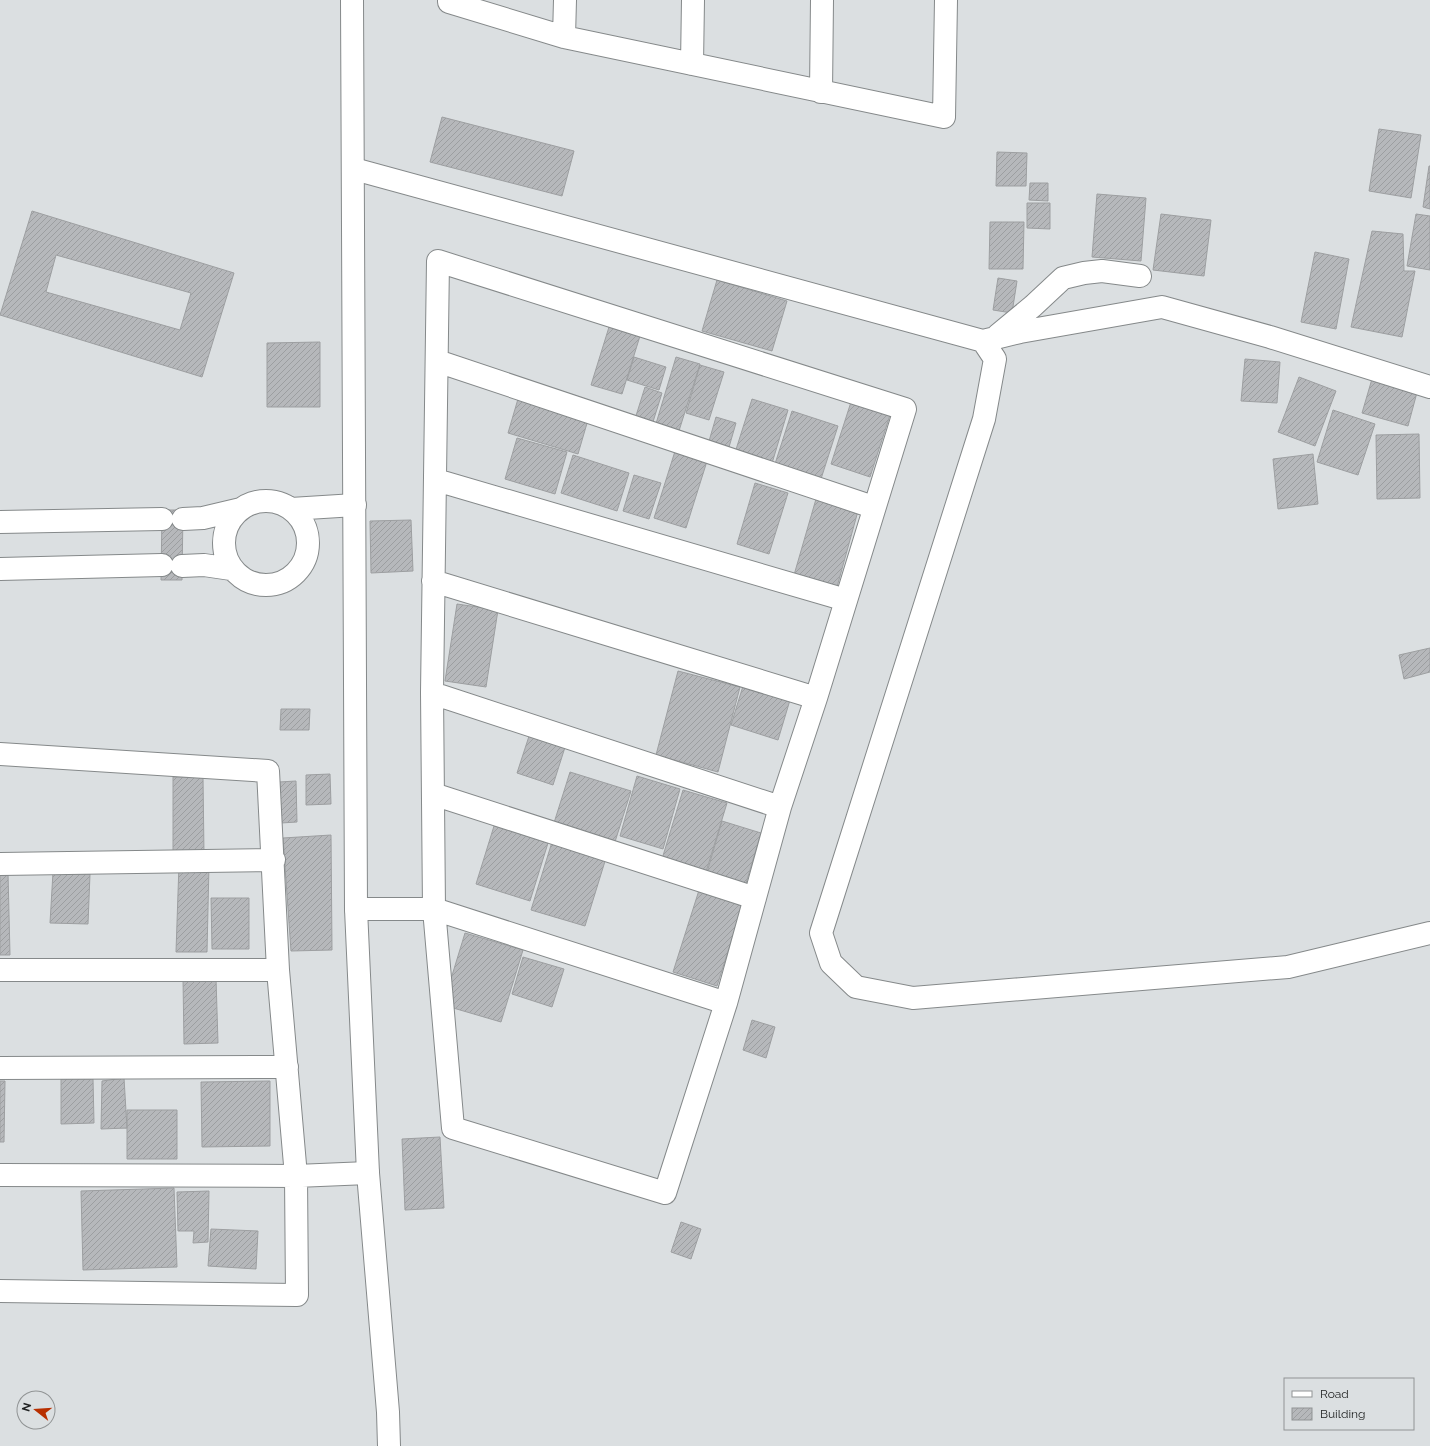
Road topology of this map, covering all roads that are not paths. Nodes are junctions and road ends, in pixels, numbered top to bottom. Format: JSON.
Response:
{"nodes":[{"id":1,"x":352,"y":0,"type":"edge"},
{"id":2,"x":448,"y":0,"type":"edge"},
{"id":3,"x":565,"y":0,"type":"edge"},
{"id":4,"x":693,"y":0,"type":"edge"},
{"id":5,"x":822,"y":0,"type":"edge"},
{"id":6,"x":946,"y":0,"type":"edge"},
{"id":7,"x":564,"y":37,"type":"junction"},
{"id":8,"x":692,"y":64,"type":"junction"},
{"id":9,"x":820,"y":92,"type":"junction"},
{"id":10,"x":354,"y":169,"type":"junction"},
{"id":11,"x":1140,"y":276,"type":"dead end"},
{"id":12,"x":989,"y":340,"type":"junction"},
{"id":13,"x":436,"y":361,"type":"junction"},
{"id":14,"x":1430,"y":387,"type":"edge"},
{"id":15,"x":436,"y":480,"type":"junction"},
{"id":16,"x":355,"y":505,"type":"junction"},
{"id":17,"x":873,"y":507,"type":"junction"},
{"id":18,"x":241,"y":509,"type":"junction"},
{"id":19,"x":291,"y":509,"type":"junction"},
{"id":20,"x":0,"y":522,"type":"edge"},
{"id":21,"x":0,"y":569,"type":"edge"},
{"id":22,"x":231,"y":569,"type":"junction"},
{"id":23,"x":433,"y":581,"type":"junction"},
{"id":24,"x":846,"y":600,"type":"junction"},
{"id":25,"x":432,"y":693,"type":"junction"},
{"id":26,"x":816,"y":698,"type":"junction"},
{"id":27,"x":0,"y":754,"type":"edge"},
{"id":28,"x":433,"y":794,"type":"junction"},
{"id":29,"x":780,"y":806,"type":"junction"},
{"id":30,"x":274,"y":860,"type":"junction"},
{"id":31,"x":0,"y":864,"type":"edge"},
{"id":32,"x":755,"y":898,"type":"junction"},
{"id":33,"x":356,"y":909,"type":"junction"},
{"id":34,"x":434,"y":909,"type":"junction"},
{"id":35,"x":1430,"y":933,"type":"edge"},
{"id":36,"x":0,"y":970,"type":"edge"},
{"id":37,"x":278,"y":970,"type":"junction"},
{"id":38,"x":726,"y":1003,"type":"junction"},
{"id":39,"x":287,"y":1067,"type":"junction"},
{"id":40,"x":0,"y":1068,"type":"edge"},
{"id":41,"x":368,"y":1173,"type":"junction"},
{"id":42,"x":0,"y":1175,"type":"edge"},
{"id":43,"x":296,"y":1176,"type":"junction"},
{"id":44,"x":0,"y":1291,"type":"edge"},
{"id":45,"x":389,"y":1446,"type":"edge"}],
"edges":[{"from":1,"to":10,"type":"street"},
{"from":2,"to":7,"type":"street"},
{"from":3,"to":7,"type":"street"},
{"from":4,"to":8,"type":"street"},
{"from":5,"to":9,"type":"street"},
{"from":6,"to":9,"type":"street"},
{"from":7,"to":8,"type":"street"},
{"from":8,"to":9,"type":"street"},
{"from":10,"to":12,"type":"street"},
{"from":10,"to":16,"type":"street"},
{"from":11,"to":12,"type":"street"},
{"from":12,"to":14,"type":"street"},
{"from":12,"to":35,"type":"street"},
{"from":13,"to":15,"type":"street"},
{"from":13,"to":17,"type":"street"},
{"from":13,"to":17,"type":"street"},
{"from":15,"to":23,"type":"street"},
{"from":15,"to":24,"type":"street"},
{"from":16,"to":19,"type":"street"},
{"from":16,"to":33,"type":"street"},
{"from":17,"to":24,"type":"street"},
{"from":18,"to":19,"type":"street"},
{"from":18,"to":20,"type":"street"},
{"from":18,"to":22,"type":"street"},
{"from":19,"to":22,"type":"street"},
{"from":21,"to":22,"type":"street"},
{"from":23,"to":25,"type":"street"},
{"from":23,"to":26,"type":"street"},
{"from":24,"to":26,"type":"street"},
{"from":25,"to":28,"type":"street"},
{"from":25,"to":29,"type":"street"},
{"from":26,"to":29,"type":"street"},
{"from":27,"to":30,"type":"street"},
{"from":28,"to":32,"type":"street"},
{"from":28,"to":34,"type":"street"},
{"from":29,"to":32,"type":"street"},
{"from":30,"to":31,"type":"street"},
{"from":30,"to":37,"type":"street"},
{"from":32,"to":38,"type":"street"},
{"from":33,"to":34,"type":"street"},
{"from":33,"to":41,"type":"street"},
{"from":34,"to":38,"type":"street"},
{"from":34,"to":38,"type":"street"},
{"from":36,"to":37,"type":"street"},
{"from":37,"to":39,"type":"street"},
{"from":39,"to":40,"type":"street"},
{"from":39,"to":43,"type":"street"},
{"from":41,"to":43,"type":"street"},
{"from":41,"to":45,"type":"street"},
{"from":42,"to":43,"type":"street"},
{"from":43,"to":44,"type":"street"}]}
